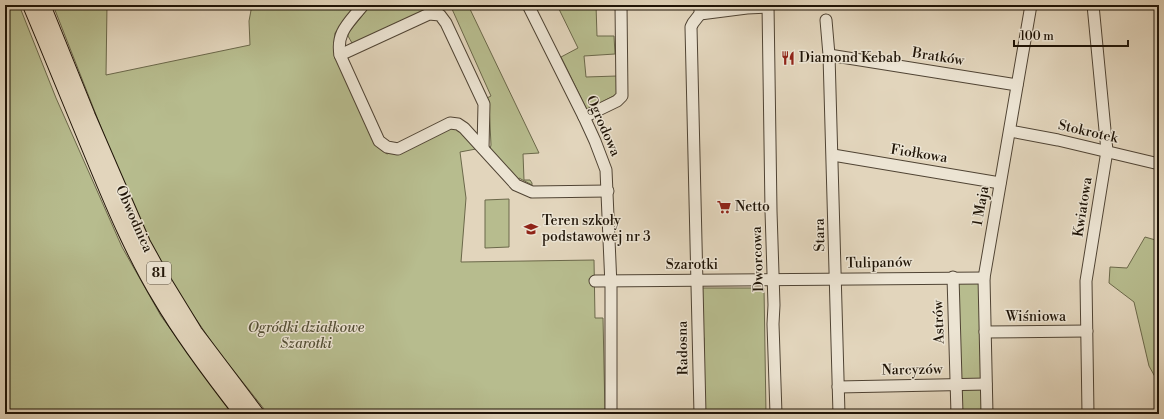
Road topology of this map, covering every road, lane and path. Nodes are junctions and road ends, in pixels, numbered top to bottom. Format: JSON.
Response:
{"nodes":[{"id":1,"x":30,"y":5,"type":"edge"},
{"id":2,"x":43,"y":5,"type":"edge"},
{"id":3,"x":363,"y":5,"type":"edge"},
{"id":4,"x":528,"y":5,"type":"edge"},
{"id":5,"x":621,"y":5,"type":"edge"},
{"id":6,"x":1031,"y":5,"type":"edge"},
{"id":7,"x":1093,"y":5,"type":"edge"},
{"id":8,"x":768,"y":6,"type":"edge"},
{"id":9,"x":700,"y":9,"type":"edge"},
{"id":10,"x":826,"y":20,"type":"dead end"},
{"id":11,"x":830,"y":54,"type":"junction"},
{"id":12,"x":340,"y":55,"type":"junction"},
{"id":13,"x":1017,"y":85,"type":"junction"},
{"id":14,"x":584,"y":117,"type":"junction"},
{"id":15,"x":1010,"y":131,"type":"junction"},
{"id":16,"x":482,"y":148,"type":"junction"},
{"id":17,"x":1107,"y":152,"type":"junction"},
{"id":18,"x":832,"y":155,"type":"junction"},
{"id":19,"x":1159,"y":164,"type":"edge"},
{"id":20,"x":1000,"y":183,"type":"junction"},
{"id":21,"x":608,"y":191,"type":"junction"},
{"id":22,"x":953,"y":277,"type":"junction"},
{"id":23,"x":836,"y":278,"type":"junction"},
{"id":24,"x":984,"y":278,"type":"junction"},
{"id":25,"x":610,"y":280,"type":"junction"},
{"id":26,"x":697,"y":280,"type":"junction"},
{"id":27,"x":774,"y":280,"type":"junction"},
{"id":28,"x":595,"y":281,"type":"dead end"},
{"id":29,"x":1087,"y":331,"type":"junction"},
{"id":30,"x":985,"y":332,"type":"junction"},
{"id":31,"x":956,"y":384,"type":"junction"},
{"id":32,"x":986,"y":384,"type":"junction"},
{"id":33,"x":838,"y":387,"type":"junction"},
{"id":34,"x":242,"y":414,"type":"edge"},
{"id":35,"x":258,"y":414,"type":"edge"},
{"id":36,"x":612,"y":414,"type":"edge"},
{"id":37,"x":700,"y":414,"type":"edge"},
{"id":38,"x":776,"y":414,"type":"edge"},
{"id":39,"x":839,"y":414,"type":"edge"},
{"id":40,"x":957,"y":414,"type":"edge"},
{"id":41,"x":987,"y":414,"type":"edge"},
{"id":42,"x":1088,"y":414,"type":"edge"}],
"edges":[{"from":1,"to":34,"type":"main road","name":"Obwodnica","number":"81"},
{"from":2,"to":35,"type":"main road","name":"Obwodnica","number":"81"},
{"from":3,"to":12,"type":"street"},
{"from":4,"to":14,"type":"street","name":"Ogrodowa"},
{"from":5,"to":14,"type":"street"},
{"from":6,"to":13,"type":"street","name":"1 Maja"},
{"from":7,"to":17,"type":"street","name":"Kwiatowa"},
{"from":8,"to":9,"type":"street","name":"Dworcowa"},
{"from":8,"to":27,"type":"street","name":"Dworcowa"},
{"from":9,"to":26,"type":"street","name":"Dworcowa"},
{"from":10,"to":11,"type":"street","name":"Stara"},
{"from":11,"to":13,"type":"street","name":"Bratków"},
{"from":11,"to":18,"type":"street","name":"Stara"},
{"from":12,"to":16,"type":"street"},
{"from":12,"to":16,"type":"street"},
{"from":13,"to":15,"type":"street","name":"1 Maja"},
{"from":14,"to":21,"type":"street","name":"Ogrodowa"},
{"from":15,"to":17,"type":"street","name":"Stokrotek"},
{"from":15,"to":20,"type":"street","name":"1 Maja"},
{"from":16,"to":21,"type":"street"},
{"from":17,"to":19,"type":"street","name":"Stokrotek"},
{"from":17,"to":29,"type":"street","name":"Kwiatowa"},
{"from":18,"to":20,"type":"street","name":"Fiołkowa"},
{"from":18,"to":23,"type":"street","name":"Stara"},
{"from":20,"to":24,"type":"street","name":"1 Maja"},
{"from":21,"to":25,"type":"street","name":"Ogrodowa"},
{"from":22,"to":23,"type":"street","name":"Tulipanów"},
{"from":22,"to":24,"type":"street","name":"Tulipanów"},
{"from":22,"to":31,"type":"street","name":"Astrów"},
{"from":23,"to":27,"type":"street","name":"Tulipanów"},
{"from":23,"to":33,"type":"street","name":"Stara"},
{"from":24,"to":30,"type":"street","name":"1 Maja"},
{"from":25,"to":26,"type":"street","name":"Szarotki"},
{"from":25,"to":28,"type":"street","name":"Szarotki"},
{"from":25,"to":36,"type":"street","name":"Ogrodowa"},
{"from":26,"to":27,"type":"street","name":"Szarotki"},
{"from":26,"to":37,"type":"street","name":"Radosna"},
{"from":27,"to":38,"type":"street","name":"Dworcowa"},
{"from":29,"to":30,"type":"street","name":"Wiśniowa"},
{"from":29,"to":42,"type":"street","name":"Kwiatowa"},
{"from":30,"to":32,"type":"street","name":"1 Maja"},
{"from":31,"to":32,"type":"street","name":"Narcyzów"},
{"from":31,"to":33,"type":"street","name":"Narcyzów"},
{"from":31,"to":40,"type":"street","name":"Astrów"},
{"from":32,"to":41,"type":"street","name":"1 Maja"},
{"from":33,"to":39,"type":"street","name":"Stara"}]}
